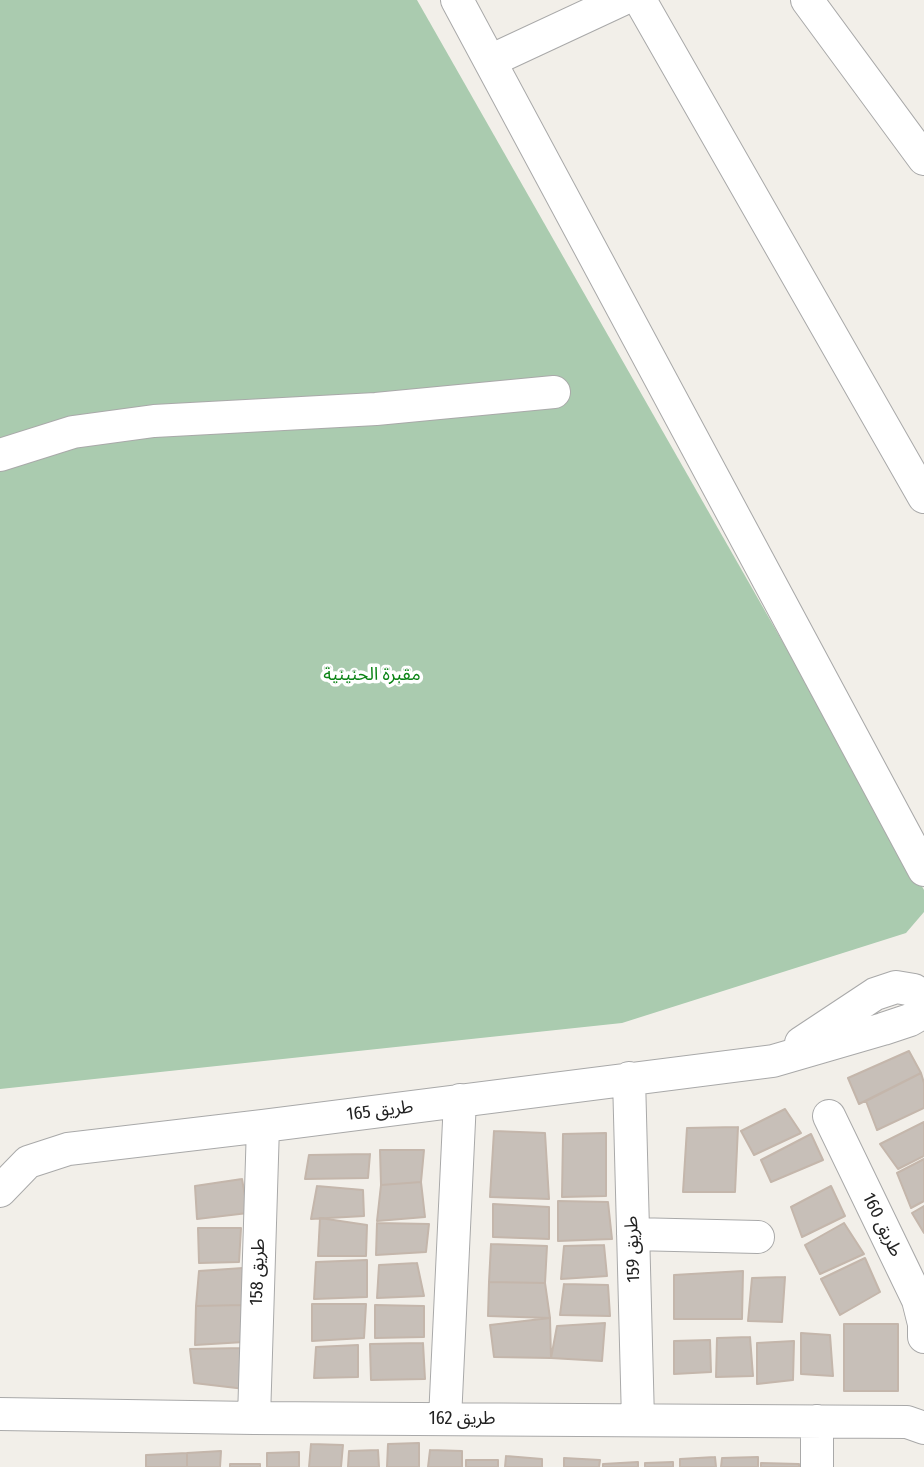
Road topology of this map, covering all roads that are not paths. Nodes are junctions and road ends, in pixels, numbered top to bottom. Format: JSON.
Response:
{"nodes":[{"id":1,"x":457,"y":0,"type":"edge"},
{"id":2,"x":621,"y":0,"type":"edge"},
{"id":3,"x":640,"y":0,"type":"edge"},
{"id":4,"x":807,"y":0,"type":"edge"},
{"id":5,"x":490,"y":61,"type":"junction"},
{"id":6,"x":924,"y":159,"type":"edge"},
{"id":7,"x":554,"y":392,"type":"dead end"},
{"id":8,"x":0,"y":455,"type":"edge"},
{"id":9,"x":924,"y":496,"type":"edge"},
{"id":10,"x":924,"y":870,"type":"edge"},
{"id":11,"x":924,"y":1002,"type":"edge"},
{"id":12,"x":924,"y":1012,"type":"edge"},
{"id":13,"x":773,"y":1061,"type":"junction"},
{"id":14,"x":629,"y":1078,"type":"junction"},
{"id":15,"x":460,"y":1100,"type":"junction"},
{"id":16,"x":830,"y":1116,"type":"dead end"},
{"id":17,"x":263,"y":1126,"type":"junction"},
{"id":18,"x":0,"y":1191,"type":"edge"},
{"id":19,"x":633,"y":1234,"type":"junction"},
{"id":20,"x":758,"y":1237,"type":"dead end"},
{"id":21,"x":924,"y":1337,"type":"edge"},
{"id":22,"x":0,"y":1413,"type":"edge"},
{"id":23,"x":254,"y":1418,"type":"junction"},
{"id":24,"x":445,"y":1419,"type":"junction"},
{"id":25,"x":638,"y":1420,"type":"junction"},
{"id":26,"x":817,"y":1421,"type":"junction"},
{"id":27,"x":924,"y":1428,"type":"edge"},
{"id":28,"x":817,"y":1467,"type":"edge"}],
"edges":[{"from":1,"to":5,"type":"street"},
{"from":2,"to":5,"type":"street"},
{"from":3,"to":9,"type":"street"},
{"from":4,"to":6,"type":"street"},
{"from":5,"to":10,"type":"street"},
{"from":7,"to":8,"type":"street"},
{"from":11,"to":13,"type":"street","name":"طريق 165"},
{"from":12,"to":13,"type":"street","name":"طريق 165"},
{"from":13,"to":14,"type":"street","name":"طريق 165"},
{"from":14,"to":15,"type":"street","name":"طريق 165"},
{"from":14,"to":19,"type":"street","name":"طريق 159"},
{"from":15,"to":17,"type":"street","name":"طريق 165"},
{"from":15,"to":24,"type":"street"},
{"from":16,"to":21,"type":"street","name":"طريق 160"},
{"from":17,"to":18,"type":"street","name":"طريق 165"},
{"from":17,"to":23,"type":"street","name":"طريق 158"},
{"from":19,"to":20,"type":"street"},
{"from":19,"to":25,"type":"street","name":"طريق 159"},
{"from":22,"to":23,"type":"street","name":"طريق 162"},
{"from":23,"to":24,"type":"street","name":"طريق 162"},
{"from":24,"to":25,"type":"street","name":"طريق 162"},
{"from":25,"to":26,"type":"street","name":"طريق 162"},
{"from":26,"to":27,"type":"street","name":"طريق 162"},
{"from":26,"to":28,"type":"street"}]}
